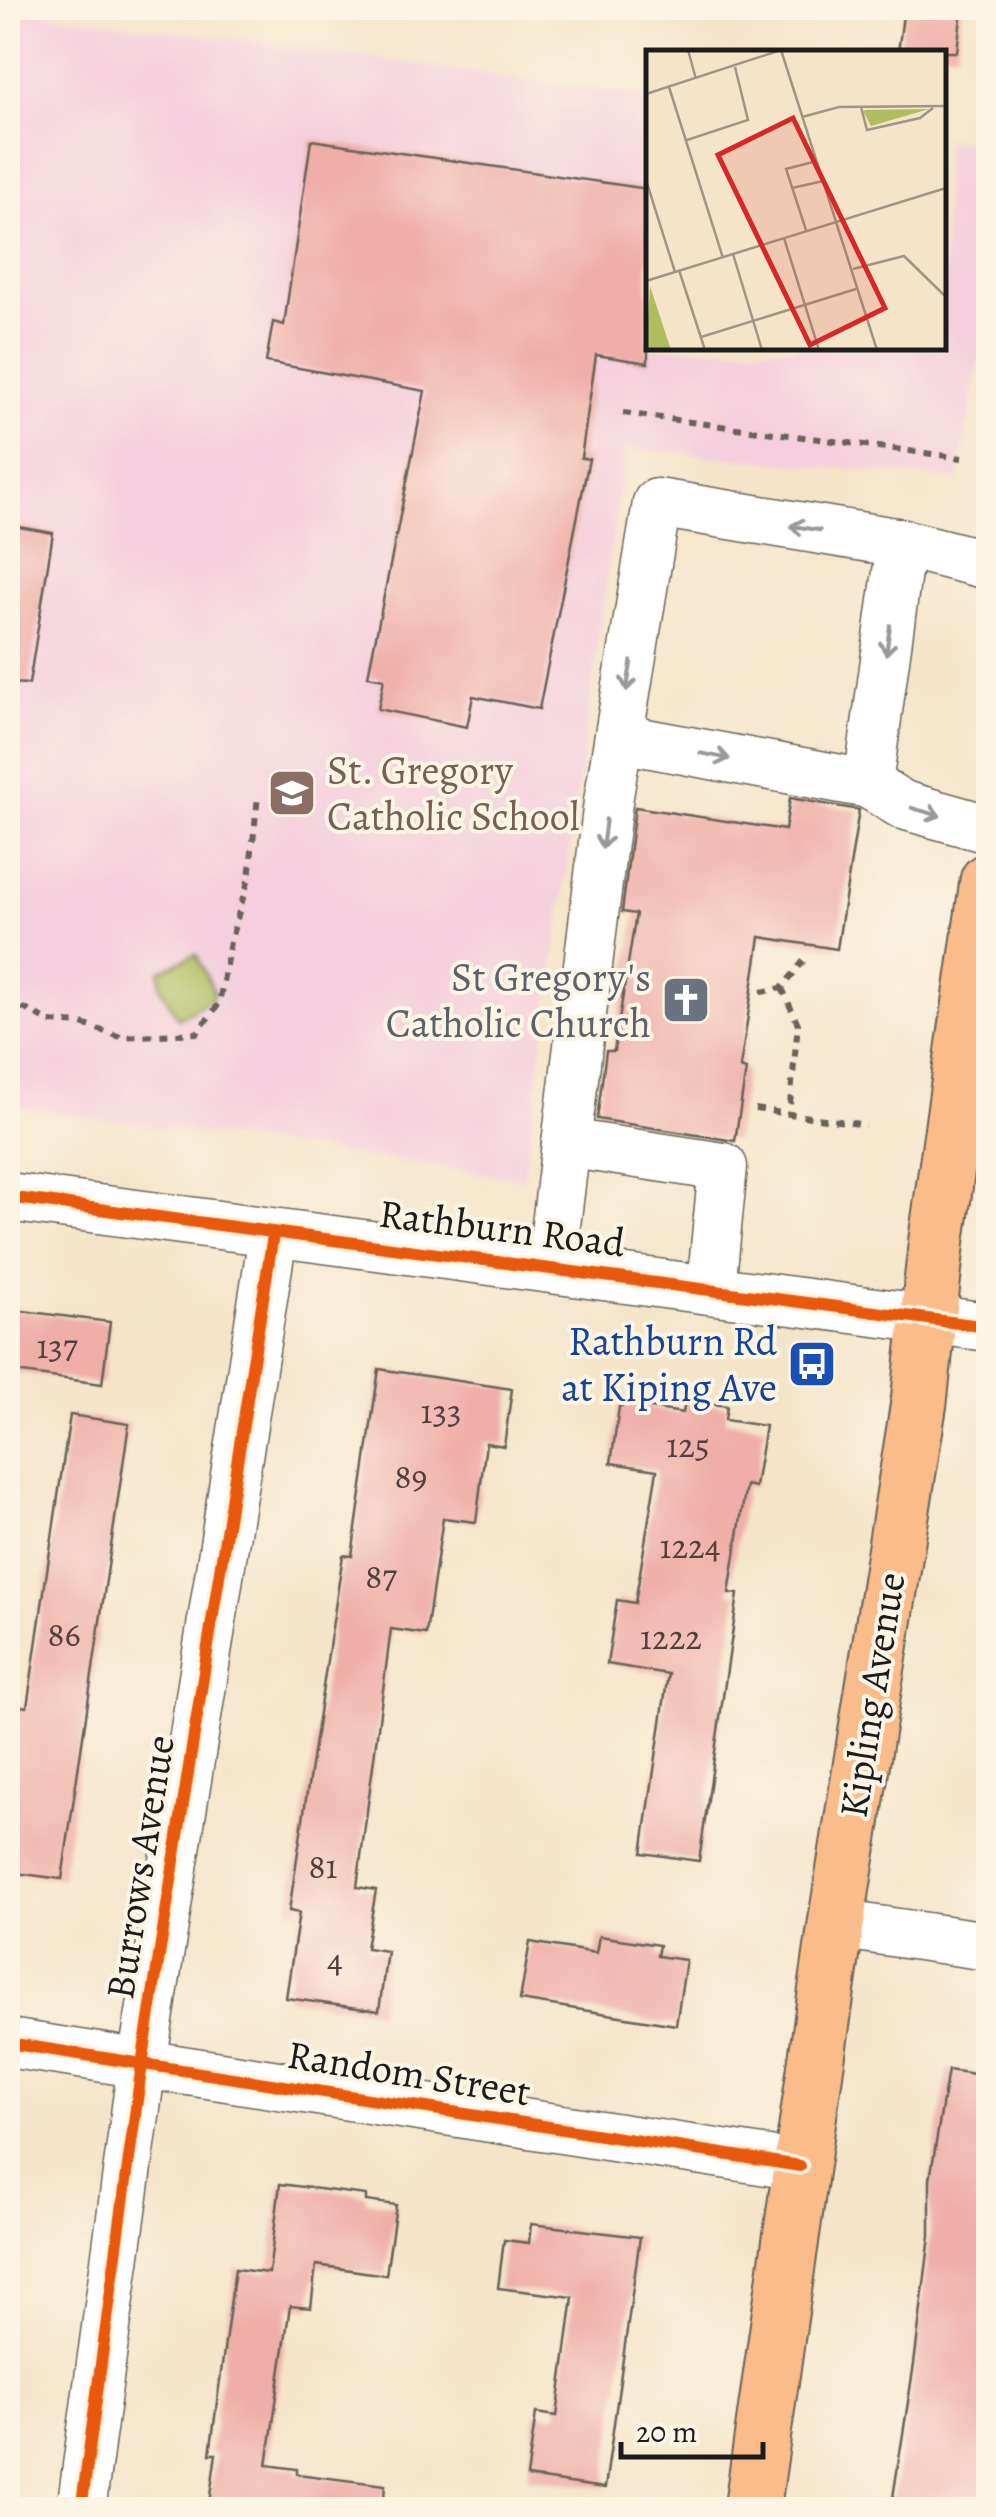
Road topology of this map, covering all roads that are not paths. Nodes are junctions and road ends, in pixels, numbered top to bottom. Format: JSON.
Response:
{"nodes":[{"id":1,"x":901,"y":543,"type":"junction"},
{"id":2,"x":988,"y":565,"type":"edge"},
{"id":3,"x":619,"y":738,"type":"junction"},
{"id":4,"x":868,"y":784,"type":"junction"},
{"id":5,"x":988,"y":830,"type":"edge"},
{"id":6,"x":988,"y":880,"type":"edge"},
{"id":7,"x":566,"y":1143,"type":"junction"},
{"id":8,"x":8,"y":1197,"type":"edge"},
{"id":9,"x":273,"y":1235,"type":"junction"},
{"id":10,"x":550,"y":1266,"type":"junction"},
{"id":11,"x":711,"y":1288,"type":"junction"},
{"id":12,"x":928,"y":1317,"type":"junction"},
{"id":13,"x":988,"y":1327,"type":"edge"},
{"id":14,"x":836,"y":1924,"type":"junction"},
{"id":15,"x":988,"y":1946,"type":"edge"},
{"id":16,"x":8,"y":2043,"type":"edge"},
{"id":17,"x":142,"y":2064,"type":"junction"},
{"id":18,"x":800,"y":2166,"type":"junction"},
{"id":19,"x":81,"y":2510,"type":"edge"},
{"id":20,"x":752,"y":2510,"type":"edge"}],
"edges":[{"from":1,"to":2,"type":"street"},
{"from":1,"to":3,"type":"street","one_way":true},
{"from":1,"to":4,"type":"street","one_way":true},
{"from":3,"to":4,"type":"street","one_way":true},
{"from":3,"to":7,"type":"street","one_way":true},
{"from":4,"to":5,"type":"street","one_way":true},
{"from":6,"to":12,"type":"main road","name":"Kipling Avenue"},
{"from":7,"to":10,"type":"street"},
{"from":7,"to":11,"type":"street"},
{"from":8,"to":9,"type":"street","name":"Rathburn Road"},
{"from":9,"to":10,"type":"street","name":"Rathburn Road"},
{"from":9,"to":17,"type":"street","name":"Burrows Avenue"},
{"from":10,"to":11,"type":"street","name":"Rathburn Road"},
{"from":11,"to":12,"type":"street","name":"Rathburn Road"},
{"from":12,"to":13,"type":"street","name":"Rathburn Road"},
{"from":12,"to":14,"type":"main road","name":"Kipling Avenue"},
{"from":14,"to":15,"type":"street"},
{"from":14,"to":18,"type":"main road","name":"Kipling Avenue"},
{"from":16,"to":17,"type":"street","name":"Random Street"},
{"from":17,"to":18,"type":"street","name":"Random Street"},
{"from":17,"to":19,"type":"street","name":"Burrows Avenue"},
{"from":18,"to":20,"type":"main road","name":"Kipling Avenue"}]}
